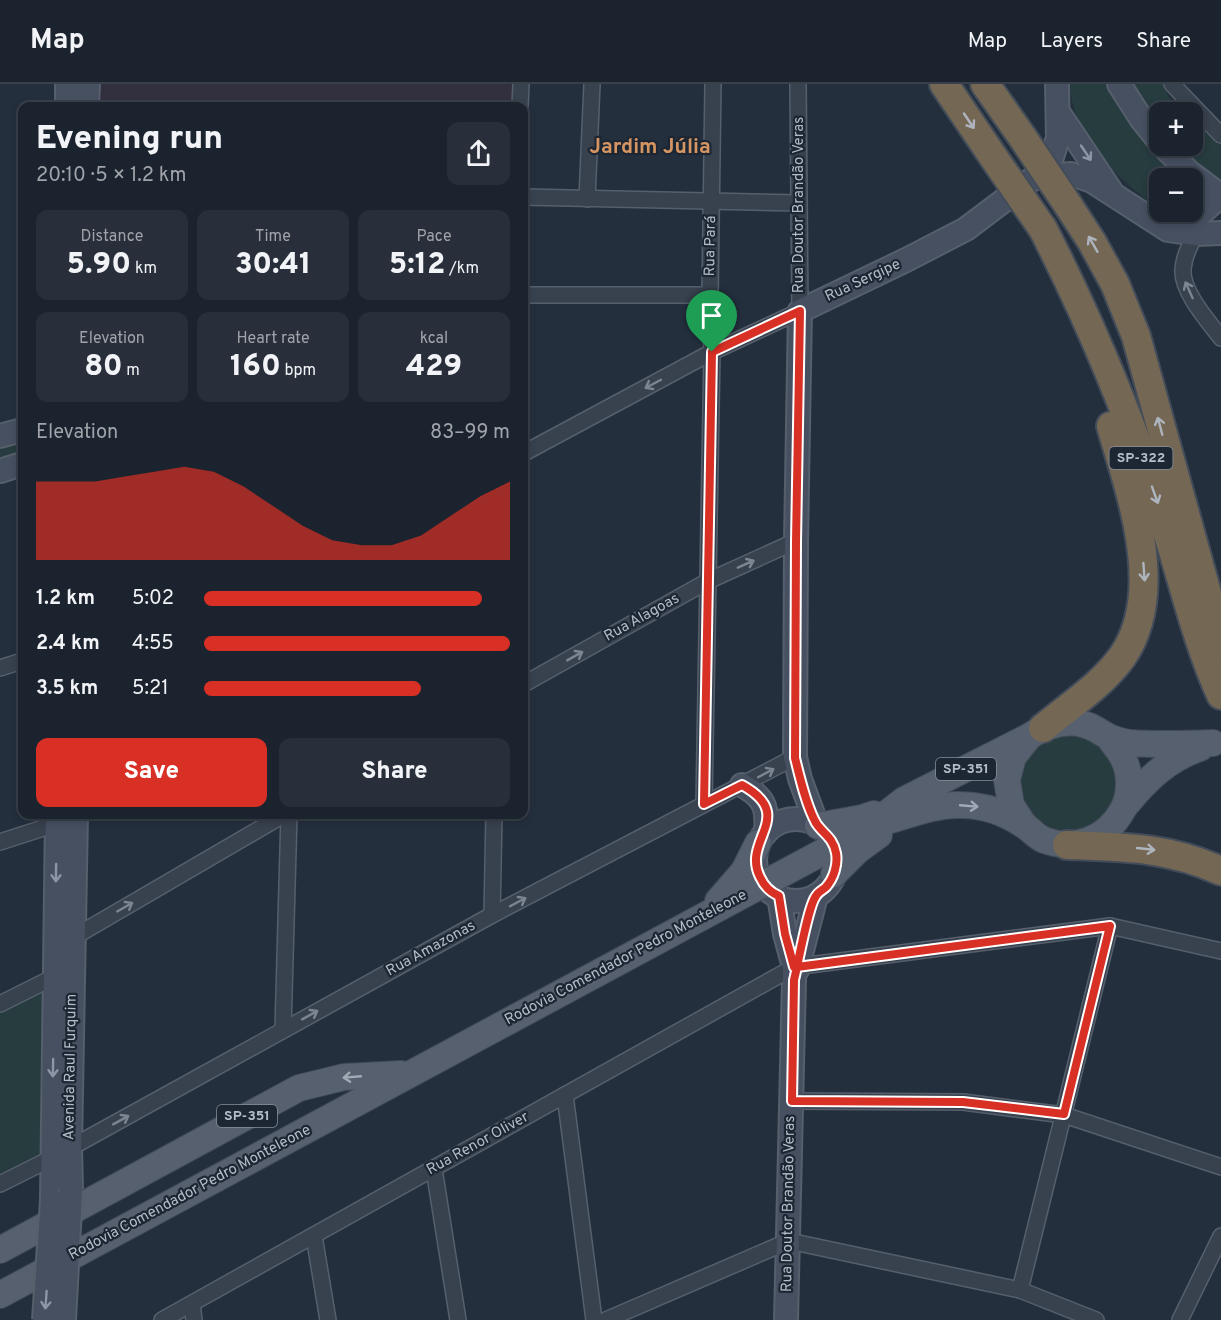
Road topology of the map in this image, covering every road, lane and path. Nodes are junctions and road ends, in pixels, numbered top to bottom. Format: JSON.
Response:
{"nodes":[{"id":1,"x":521,"y":84,"type":"edge"},
{"id":2,"x":592,"y":84,"type":"edge"},
{"id":3,"x":713,"y":84,"type":"edge"},
{"id":4,"x":798,"y":84,"type":"edge"},
{"id":5,"x":944,"y":84,"type":"edge"},
{"id":6,"x":985,"y":84,"type":"edge"},
{"id":7,"x":1045,"y":84,"type":"edge"},
{"id":8,"x":1057,"y":84,"type":"edge"},
{"id":9,"x":1119,"y":84,"type":"edge"},
{"id":10,"x":1172,"y":84,"type":"edge"},
{"id":11,"x":520,"y":102,"type":"edge"},
{"id":12,"x":1058,"y":112,"type":"junction"},
{"id":13,"x":1149,"y":129,"type":"edge"},
{"id":14,"x":1221,"y":135,"type":"edge"},
{"id":15,"x":1173,"y":156,"type":"edge"},
{"id":16,"x":1035,"y":177,"type":"junction"},
{"id":17,"x":1113,"y":193,"type":"junction"},
{"id":18,"x":1221,"y":196,"type":"edge"},
{"id":19,"x":528,"y":198,"type":"edge"},
{"id":20,"x":587,"y":199,"type":"junction"},
{"id":21,"x":712,"y":201,"type":"junction"},
{"id":22,"x":799,"y":203,"type":"junction"},
{"id":23,"x":1221,"y":214,"type":"edge"},
{"id":24,"x":1168,"y":230,"type":"junction"},
{"id":25,"x":1221,"y":233,"type":"edge"},
{"id":26,"x":1196,"y":234,"type":"junction"},
{"id":27,"x":1075,"y":291,"type":"junction"},
{"id":28,"x":528,"y":295,"type":"edge"},
{"id":29,"x":711,"y":295,"type":"junction"},
{"id":30,"x":800,"y":311,"type":"junction"},
{"id":31,"x":1221,"y":338,"type":"edge"},
{"id":32,"x":712,"y":352,"type":"junction"},
{"id":33,"x":18,"y":430,"type":"edge"},
{"id":34,"x":0,"y":436,"type":"edge"},
{"id":35,"x":528,"y":451,"type":"edge"},
{"id":36,"x":18,"y":465,"type":"edge"},
{"id":37,"x":0,"y":471,"type":"edge"},
{"id":38,"x":796,"y":542,"type":"junction"},
{"id":39,"x":708,"y":581,"type":"junction"},
{"id":40,"x":1221,"y":644,"type":"edge"},
{"id":41,"x":18,"y":662,"type":"edge"},
{"id":42,"x":0,"y":668,"type":"edge"},
{"id":43,"x":528,"y":682,"type":"edge"},
{"id":44,"x":1221,"y":695,"type":"edge"},
{"id":45,"x":1035,"y":733,"type":"junction"},
{"id":46,"x":1110,"y":739,"type":"junction"},
{"id":47,"x":1217,"y":743,"type":"edge"},
{"id":48,"x":795,"y":758,"type":"junction"},
{"id":49,"x":742,"y":785,"type":"junction"},
{"id":50,"x":704,"y":804,"type":"junction"},
{"id":51,"x":1126,"y":805,"type":"junction"},
{"id":52,"x":908,"y":807,"type":"junction"},
{"id":53,"x":64,"y":819,"type":"edge"},
{"id":54,"x":67,"y":819,"type":"edge"},
{"id":55,"x":67,"y":819,"type":"edge"},
{"id":56,"x":278,"y":819,"type":"edge"},
{"id":57,"x":287,"y":819,"type":"edge"},
{"id":58,"x":494,"y":819,"type":"edge"},
{"id":59,"x":817,"y":825,"type":"junction"},
{"id":60,"x":1024,"y":825,"type":"junction"},
{"id":61,"x":762,"y":838,"type":"junction"},
{"id":62,"x":0,"y":842,"type":"edge"},
{"id":63,"x":1067,"y":844,"type":"junction"},
{"id":64,"x":834,"y":846,"type":"junction"},
{"id":65,"x":1221,"y":870,"type":"edge"},
{"id":66,"x":834,"y":874,"type":"junction"},
{"id":67,"x":773,"y":892,"type":"junction"},
{"id":68,"x":816,"y":896,"type":"junction"},
{"id":69,"x":492,"y":915,"type":"junction"},
{"id":70,"x":694,"y":921,"type":"junction"},
{"id":71,"x":1110,"y":926,"type":"junction"},
{"id":72,"x":74,"y":937,"type":"junction"},
{"id":73,"x":1221,"y":951,"type":"edge"},
{"id":74,"x":626,"y":959,"type":"junction"},
{"id":75,"x":64,"y":971,"type":"junction"},
{"id":76,"x":795,"y":971,"type":"junction"},
{"id":77,"x":0,"y":1004,"type":"edge"},
{"id":78,"x":283,"y":1030,"type":"junction"},
{"id":79,"x":411,"y":1073,"type":"junction"},
{"id":80,"x":566,"y":1095,"type":"junction"},
{"id":81,"x":792,"y":1101,"type":"junction"},
{"id":82,"x":1064,"y":1114,"type":"junction"},
{"id":83,"x":61,"y":1153,"type":"junction"},
{"id":84,"x":1221,"y":1167,"type":"edge"},
{"id":85,"x":434,"y":1169,"type":"junction"},
{"id":86,"x":0,"y":1184,"type":"edge"},
{"id":87,"x":62,"y":1195,"type":"junction"},
{"id":88,"x":314,"y":1236,"type":"junction"},
{"id":89,"x":1221,"y":1236,"type":"edge"},
{"id":90,"x":789,"y":1241,"type":"junction"},
{"id":91,"x":0,"y":1250,"type":"edge"},
{"id":92,"x":1020,"y":1290,"type":"junction"},
{"id":93,"x":0,"y":1295,"type":"edge"},
{"id":94,"x":192,"y":1304,"type":"junction"},
{"id":95,"x":44,"y":1320,"type":"edge"},
{"id":96,"x":63,"y":1320,"type":"edge"},
{"id":97,"x":162,"y":1320,"type":"edge"},
{"id":98,"x":194,"y":1320,"type":"edge"},
{"id":99,"x":328,"y":1320,"type":"edge"},
{"id":100,"x":458,"y":1320,"type":"edge"},
{"id":101,"x":594,"y":1320,"type":"edge"},
{"id":102,"x":606,"y":1320,"type":"edge"},
{"id":103,"x":786,"y":1320,"type":"edge"},
{"id":104,"x":1096,"y":1320,"type":"edge"},
{"id":105,"x":1180,"y":1320,"type":"edge"}],
"edges":[{"from":1,"to":11,"type":"street"},
{"from":2,"to":20,"type":"street"},
{"from":3,"to":21,"type":"street","name":"Rua Pará"},
{"from":4,"to":22,"type":"street","name":"Rua Doutor Brandão Veras"},
{"from":5,"to":27,"type":"highway","number":"SP-322","one_way":true,"bridge":true},
{"from":40,"to":6,"type":"highway","number":"SP-322","one_way":true,"bridge":true},
{"from":7,"to":12,"type":"street"},
{"from":8,"to":12,"type":"street","name":"Rua Sergipe"},
{"from":9,"to":13,"type":"street"},
{"from":10,"to":14,"type":"street"},
{"from":12,"to":16,"type":"street","name":"Rua Sergipe"},
{"from":12,"to":17,"type":"street","one_way":true},
{"from":15,"to":18,"type":"street"},
{"from":16,"to":17,"type":"street"},
{"from":16,"to":30,"type":"street","name":"Rua Sergipe"},
{"from":17,"to":24,"type":"street"},
{"from":18,"to":24,"type":"street"},
{"from":19,"to":20,"type":"street"},
{"from":20,"to":21,"type":"street"},
{"from":21,"to":22,"type":"street"},
{"from":21,"to":29,"type":"street","name":"Rua Pará"},
{"from":22,"to":30,"type":"street","name":"Rua Doutor Brandão Veras"},
{"from":23,"to":26,"type":"street"},
{"from":24,"to":26,"type":"street"},
{"from":25,"to":26,"type":"street"},
{"from":31,"to":26,"type":"street","one_way":true},
{"from":27,"to":44,"type":"highway","number":"SP-322","one_way":true},
{"from":27,"to":45,"type":"highway","one_way":true},
{"from":28,"to":29,"type":"street"},
{"from":29,"to":32,"type":"street","name":"Rua Pará"},
{"from":30,"to":32,"type":"street","name":"Rua Sergipe"},
{"from":30,"to":38,"type":"street","name":"Rua Doutor Brandão Veras"},
{"from":32,"to":35,"type":"street","name":"Rua Sergipe","one_way":true},
{"from":32,"to":39,"type":"street","name":"Rua Pará"},
{"from":33,"to":34,"type":"street"},
{"from":36,"to":37,"type":"street"},
{"from":39,"to":38,"type":"street","name":"Rua Alagoas","one_way":true},
{"from":38,"to":48,"type":"street","name":"Rua Doutor Brandão Veras"},
{"from":43,"to":39,"type":"street","name":"Rua Alagoas","one_way":true},
{"from":39,"to":50,"type":"street","name":"Rua Pará"},
{"from":41,"to":42,"type":"street"},
{"from":45,"to":46,"type":"main road","name":"Rodovia Comendador Pedro Monteleone","number":"SP-351"},
{"from":45,"to":52,"type":"main road","name":"Rodovia Comendador Pedro Monteleone","number":"SP-351"},
{"from":45,"to":60,"type":"main road","number":"SP-351"},
{"from":46,"to":47,"type":"main road","name":"Rodovia Comendador Pedro Monteleone","number":"SP-351"},
{"from":46,"to":51,"type":"main road"},
{"from":47,"to":51,"type":"main road","number":"SP-351"},
{"from":49,"to":48,"type":"street","name":"Rua Amazonas","one_way":true},
{"from":48,"to":59,"type":"street","name":"Rua Doutor Brandão Veras"},
{"from":49,"to":50,"type":"street","name":"Rua Amazonas"},
{"from":49,"to":61,"type":"street"},
{"from":69,"to":50,"type":"street","name":"Rua Amazonas","one_way":true},
{"from":51,"to":63,"type":"main road","number":"SP-351"},
{"from":52,"to":59,"type":"main road"},
{"from":52,"to":60,"type":"main road","name":"Rodovia Comendador Pedro Monteleone","number":"SP-351","one_way":true},
{"from":52,"to":64,"type":"main road","name":"Rodovia Comendador Pedro Monteleone","number":"SP-351"},
{"from":52,"to":66,"type":"main road"},
{"from":53,"to":62,"type":"street"},
{"from":54,"to":72,"type":"street","name":"Avenida Raul Furquim"},
{"from":55,"to":75,"type":"street","name":"Avenida Raul Furquim","one_way":true},
{"from":72,"to":56,"type":"street","one_way":true},
{"from":57,"to":78,"type":"street"},
{"from":58,"to":69,"type":"street"},
{"from":59,"to":61,"type":"street"},
{"from":59,"to":64,"type":"street","name":"Rua Doutor Brandão Veras"},
{"from":60,"to":63,"type":"main road","name":"Rodovia Comendador Pedro Monteleone","number":"SP-351"},
{"from":61,"to":67,"type":"street"},
{"from":61,"to":70,"type":"main road"},
{"from":63,"to":65,"type":"highway","one_way":true},
{"from":64,"to":66,"type":"street"},
{"from":64,"to":67,"type":"main road","name":"Rodovia Comendador Pedro Monteleone","number":"SP-351"},
{"from":66,"to":68,"type":"street"},
{"from":67,"to":68,"type":"street"},
{"from":67,"to":70,"type":"main road","name":"Rodovia Comendador Pedro Monteleone","number":"SP-351"},
{"from":67,"to":74,"type":"main road"},
{"from":67,"to":76,"type":"street"},
{"from":68,"to":76,"type":"street","name":"Rua Doutor Brandão Veras"},
{"from":78,"to":69,"type":"street","name":"Rua Amazonas","one_way":true},
{"from":70,"to":74,"type":"main road","name":"Rodovia Comendador Pedro Monteleone","number":"SP-351"},
{"from":71,"to":73,"type":"street"},
{"from":71,"to":76,"type":"street"},
{"from":71,"to":82,"type":"street"},
{"from":72,"to":75,"type":"street","name":"Avenida Raul Furquim"},
{"from":74,"to":79,"type":"main road","name":"Rodovia Comendador Pedro Monteleone","number":"SP-351"},
{"from":75,"to":77,"type":"street"},
{"from":75,"to":83,"type":"street","name":"Avenida Raul Furquim"},
{"from":76,"to":80,"type":"street","name":"Rua Renor Oliver"},
{"from":76,"to":81,"type":"street","name":"Rua Doutor Brandão Veras"},
{"from":83,"to":78,"type":"street","name":"Rua Amazonas","one_way":true},
{"from":79,"to":91,"type":"main road","name":"Rodovia Comendador Pedro Monteleone","number":"SP-351","one_way":true},
{"from":79,"to":93,"type":"main road","name":"Rodovia Comendador Pedro Monteleone","number":"SP-351"},
{"from":80,"to":85,"type":"street","name":"Rua Renor Oliver"},
{"from":80,"to":101,"type":"street"},
{"from":81,"to":82,"type":"street"},
{"from":81,"to":90,"type":"street","name":"Rua Doutor Brandão Veras"},
{"from":82,"to":84,"type":"street"},
{"from":82,"to":92,"type":"street"},
{"from":83,"to":86,"type":"street","name":"Rua Amazonas"},
{"from":83,"to":87,"type":"street","name":"Avenida Raul Furquim"},
{"from":85,"to":88,"type":"street","name":"Rua Renor Oliver"},
{"from":85,"to":100,"type":"street"},
{"from":87,"to":95,"type":"street","name":"Avenida Raul Furquim","one_way":true,"bridge":true},
{"from":87,"to":96,"type":"street","name":"Avenida Raul Furquim","bridge":true},
{"from":88,"to":94,"type":"street","name":"Rua Renor Oliver"},
{"from":88,"to":99,"type":"street"},
{"from":89,"to":105,"type":"street"},
{"from":90,"to":92,"type":"street"},
{"from":90,"to":102,"type":"street"},
{"from":90,"to":103,"type":"street","name":"Rua Doutor Brandão Veras"},
{"from":92,"to":104,"type":"street"},
{"from":94,"to":97,"type":"street","name":"Rua Renor Oliver"},
{"from":94,"to":98,"type":"street"}]}
